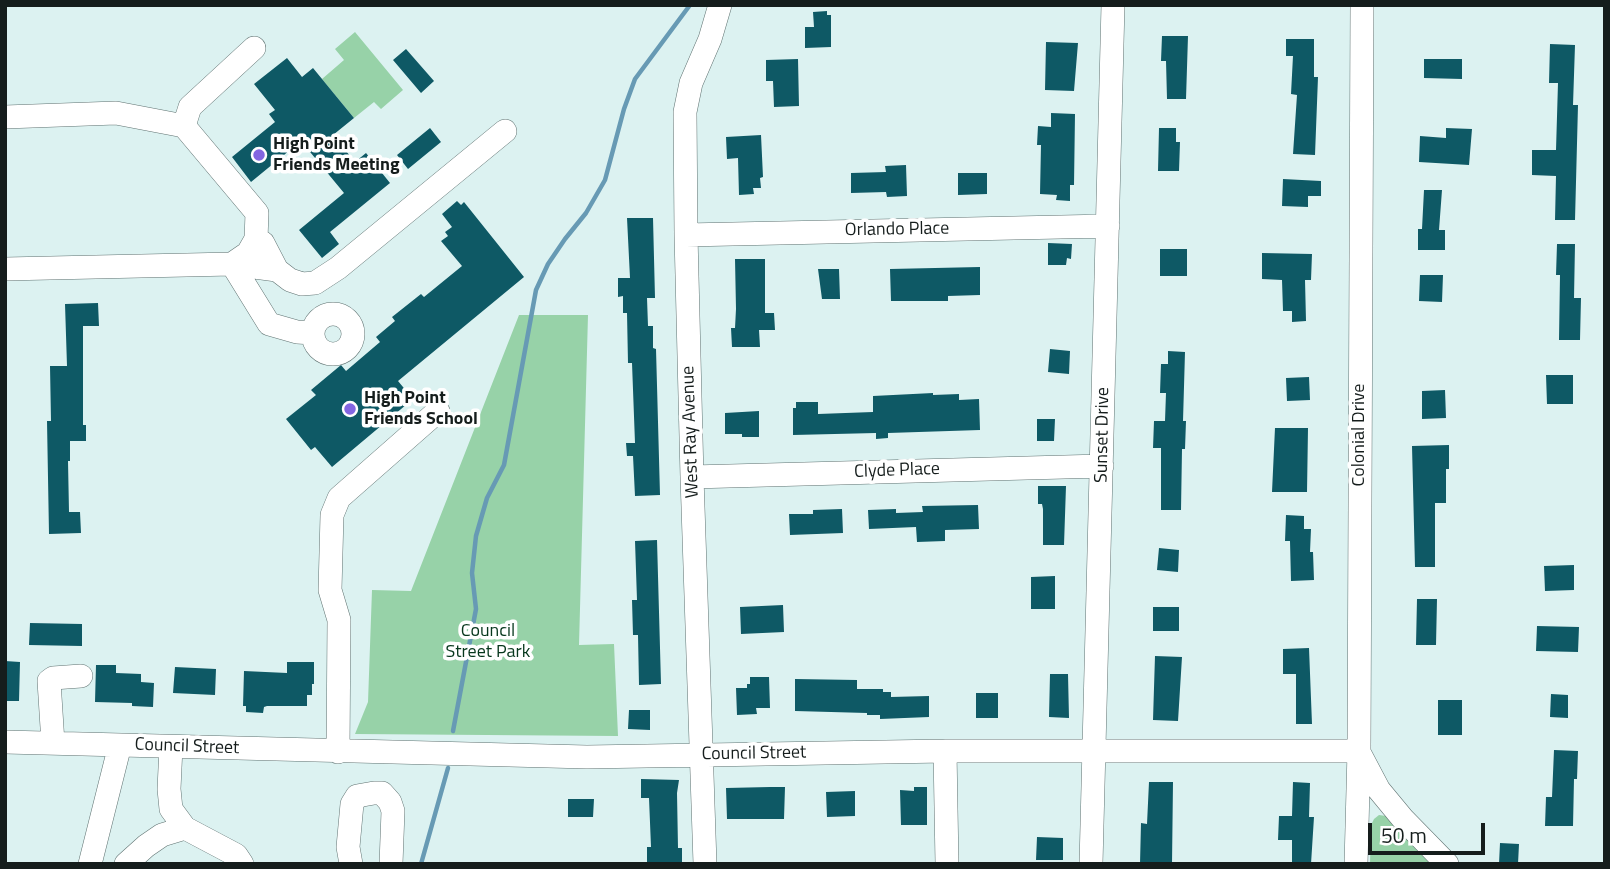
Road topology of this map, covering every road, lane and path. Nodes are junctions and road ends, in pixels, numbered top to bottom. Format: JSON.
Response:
{"nodes":[{"id":1,"x":720,"y":5,"type":"edge"},
{"id":2,"x":1113,"y":5,"type":"edge"},
{"id":3,"x":1362,"y":5,"type":"edge"},
{"id":4,"x":254,"y":48,"type":"dead end"},
{"id":5,"x":5,"y":117,"type":"edge"},
{"id":6,"x":184,"y":126,"type":"junction"},
{"id":7,"x":505,"y":131,"type":"dead end"},
{"id":8,"x":1108,"y":226,"type":"junction"},
{"id":9,"x":686,"y":235,"type":"junction"},
{"id":10,"x":256,"y":239,"type":"junction"},
{"id":11,"x":232,"y":264,"type":"junction"},
{"id":12,"x":5,"y":269,"type":"edge"},
{"id":13,"x":277,"y":270,"type":"junction"},
{"id":14,"x":313,"y":333,"type":"dead end"},
{"id":15,"x":438,"y":411,"type":"dead end"},
{"id":16,"x":1102,"y":466,"type":"junction"},
{"id":17,"x":692,"y":477,"type":"junction"},
{"id":18,"x":81,"y":676,"type":"dead end"},
{"id":19,"x":5,"y":742,"type":"edge"},
{"id":20,"x":53,"y":743,"type":"junction"},
{"id":21,"x":120,"y":745,"type":"junction"},
{"id":22,"x":172,"y":747,"type":"junction"},
{"id":23,"x":944,"y":751,"type":"junction"},
{"id":24,"x":1095,"y":751,"type":"junction"},
{"id":25,"x":1359,"y":751,"type":"junction"},
{"id":26,"x":338,"y":752,"type":"junction"},
{"id":27,"x":374,"y":753,"type":"junction"},
{"id":28,"x":701,"y":755,"type":"junction"},
{"id":29,"x":374,"y":793,"type":"junction"},
{"id":30,"x":185,"y":828,"type":"junction"},
{"id":31,"x":90,"y":864,"type":"edge"},
{"id":32,"x":126,"y":864,"type":"edge"},
{"id":33,"x":242,"y":864,"type":"edge"},
{"id":34,"x":351,"y":864,"type":"edge"},
{"id":35,"x":391,"y":864,"type":"edge"},
{"id":36,"x":705,"y":864,"type":"edge"},
{"id":37,"x":947,"y":864,"type":"edge"},
{"id":38,"x":1091,"y":864,"type":"edge"},
{"id":39,"x":1356,"y":864,"type":"edge"},
{"id":40,"x":1447,"y":864,"type":"edge"}],
"edges":[{"from":1,"to":9,"type":"street","name":"West Ray Avenue"},
{"from":2,"to":8,"type":"street","name":"Sunset Drive"},
{"from":3,"to":25,"type":"street","name":"Colonial Drive"},
{"from":4,"to":6,"type":"street"},
{"from":5,"to":6,"type":"street"},
{"from":6,"to":10,"type":"street"},
{"from":7,"to":13,"type":"street"},
{"from":8,"to":9,"type":"street","name":"Orlando Place"},
{"from":8,"to":16,"type":"street","name":"Sunset Drive"},
{"from":9,"to":17,"type":"street","name":"West Ray Avenue"},
{"from":10,"to":11,"type":"street"},
{"from":10,"to":13,"type":"street"},
{"from":11,"to":12,"type":"street"},
{"from":11,"to":13,"type":"street"},
{"from":11,"to":14,"type":"street"},
{"from":15,"to":26,"type":"street"},
{"from":16,"to":17,"type":"street","name":"Clyde Place"},
{"from":16,"to":24,"type":"street","name":"Sunset Drive"},
{"from":17,"to":28,"type":"street","name":"West Ray Avenue"},
{"from":18,"to":20,"type":"street"},
{"from":19,"to":20,"type":"street","name":"Council Street"},
{"from":20,"to":21,"type":"street","name":"Council Street"},
{"from":21,"to":22,"type":"street","name":"Council Street"},
{"from":21,"to":31,"type":"street"},
{"from":22,"to":26,"type":"street","name":"Council Street"},
{"from":22,"to":30,"type":"street"},
{"from":23,"to":24,"type":"street","name":"Council Street"},
{"from":23,"to":28,"type":"street","name":"Council Street"},
{"from":23,"to":37,"type":"street"},
{"from":24,"to":25,"type":"street","name":"Council Street"},
{"from":24,"to":38,"type":"street","name":"Sunset Drive"},
{"from":25,"to":39,"type":"street","name":"Colonial Drive"},
{"from":25,"to":40,"type":"street"},
{"from":26,"to":27,"type":"street","name":"Council Street"},
{"from":27,"to":28,"type":"street","name":"Council Street"},
{"from":27,"to":29,"type":"street"},
{"from":28,"to":36,"type":"street","name":"West Ray Avenue"},
{"from":29,"to":34,"type":"street"},
{"from":29,"to":35,"type":"street"},
{"from":30,"to":32,"type":"street"},
{"from":30,"to":33,"type":"street"}]}
